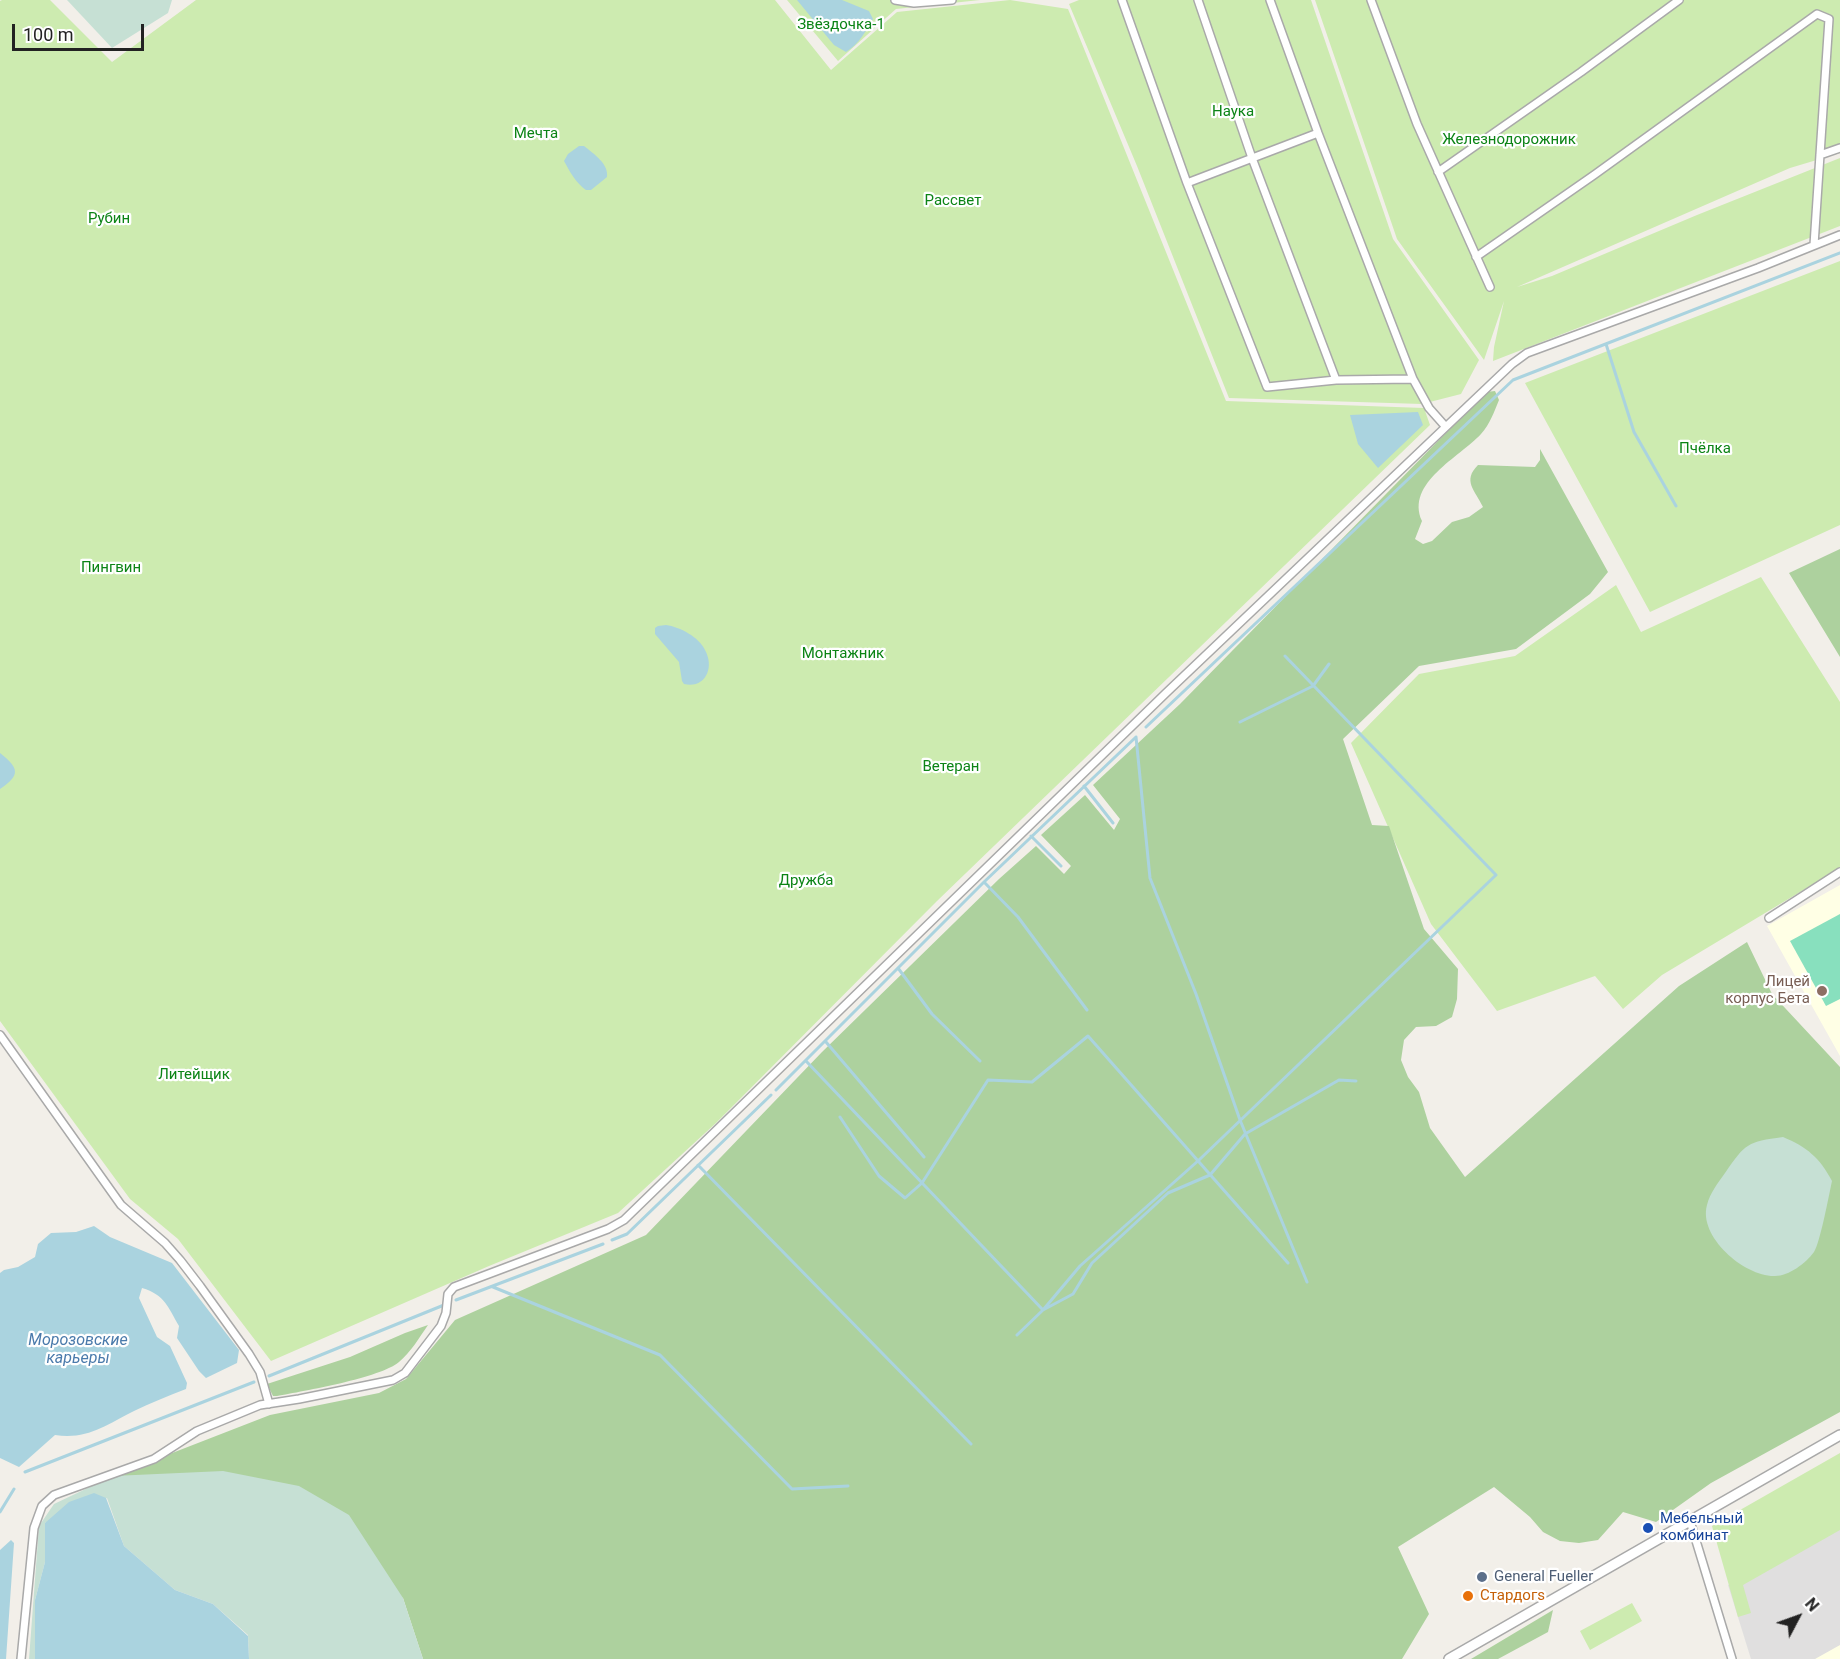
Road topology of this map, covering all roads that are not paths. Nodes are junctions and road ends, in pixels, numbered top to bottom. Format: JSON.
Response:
{"nodes":[{"id":1,"x":895,"y":0,"type":"edge"},
{"id":2,"x":952,"y":0,"type":"edge"},
{"id":3,"x":1122,"y":0,"type":"edge"},
{"id":4,"x":1198,"y":0,"type":"edge"},
{"id":5,"x":1270,"y":0,"type":"edge"},
{"id":6,"x":1371,"y":0,"type":"edge"},
{"id":7,"x":1679,"y":0,"type":"edge"},
{"id":8,"x":914,"y":2,"type":"edge"},
{"id":9,"x":1318,"y":133,"type":"junction"},
{"id":10,"x":1840,"y":148,"type":"edge"},
{"id":11,"x":1820,"y":155,"type":"junction"},
{"id":12,"x":1252,"y":158,"type":"junction"},
{"id":13,"x":1438,"y":172,"type":"junction"},
{"id":14,"x":1187,"y":183,"type":"junction"},
{"id":15,"x":1840,"y":235,"type":"edge"},
{"id":16,"x":1814,"y":245,"type":"junction"},
{"id":17,"x":1476,"y":257,"type":"junction"},
{"id":18,"x":1490,"y":287,"type":"dead end"},
{"id":19,"x":1413,"y":379,"type":"junction"},
{"id":20,"x":1336,"y":380,"type":"junction"},
{"id":21,"x":1445,"y":426,"type":"junction"},
{"id":22,"x":1840,"y":872,"type":"edge"},
{"id":23,"x":1769,"y":918,"type":"dead end"},
{"id":24,"x":0,"y":1035,"type":"edge"},
{"id":25,"x":269,"y":1404,"type":"junction"},
{"id":26,"x":1840,"y":1435,"type":"edge"},
{"id":27,"x":1690,"y":1521,"type":"junction"},
{"id":28,"x":21,"y":1659,"type":"edge"},
{"id":29,"x":1449,"y":1659,"type":"edge"},
{"id":30,"x":1732,"y":1659,"type":"edge"}],
"edges":[{"from":1,"to":8,"type":"street"},
{"from":2,"to":8,"type":"street"},
{"from":3,"to":14,"type":"street"},
{"from":4,"to":12,"type":"street"},
{"from":5,"to":9,"type":"street"},
{"from":6,"to":13,"type":"street"},
{"from":7,"to":13,"type":"street"},
{"from":9,"to":12,"type":"street"},
{"from":9,"to":19,"type":"street"},
{"from":10,"to":11,"type":"street"},
{"from":11,"to":16,"type":"street"},
{"from":11,"to":17,"type":"street"},
{"from":12,"to":14,"type":"street"},
{"from":12,"to":20,"type":"street"},
{"from":13,"to":17,"type":"street"},
{"from":14,"to":20,"type":"street"},
{"from":15,"to":16,"type":"street"},
{"from":16,"to":21,"type":"street"},
{"from":17,"to":18,"type":"street"},
{"from":19,"to":20,"type":"street"},
{"from":19,"to":21,"type":"street"},
{"from":21,"to":25,"type":"street"},
{"from":22,"to":23,"type":"street"},
{"from":24,"to":25,"type":"street"},
{"from":25,"to":28,"type":"street"},
{"from":26,"to":27,"type":"street"},
{"from":27,"to":29,"type":"street"},
{"from":27,"to":30,"type":"street"}]}
